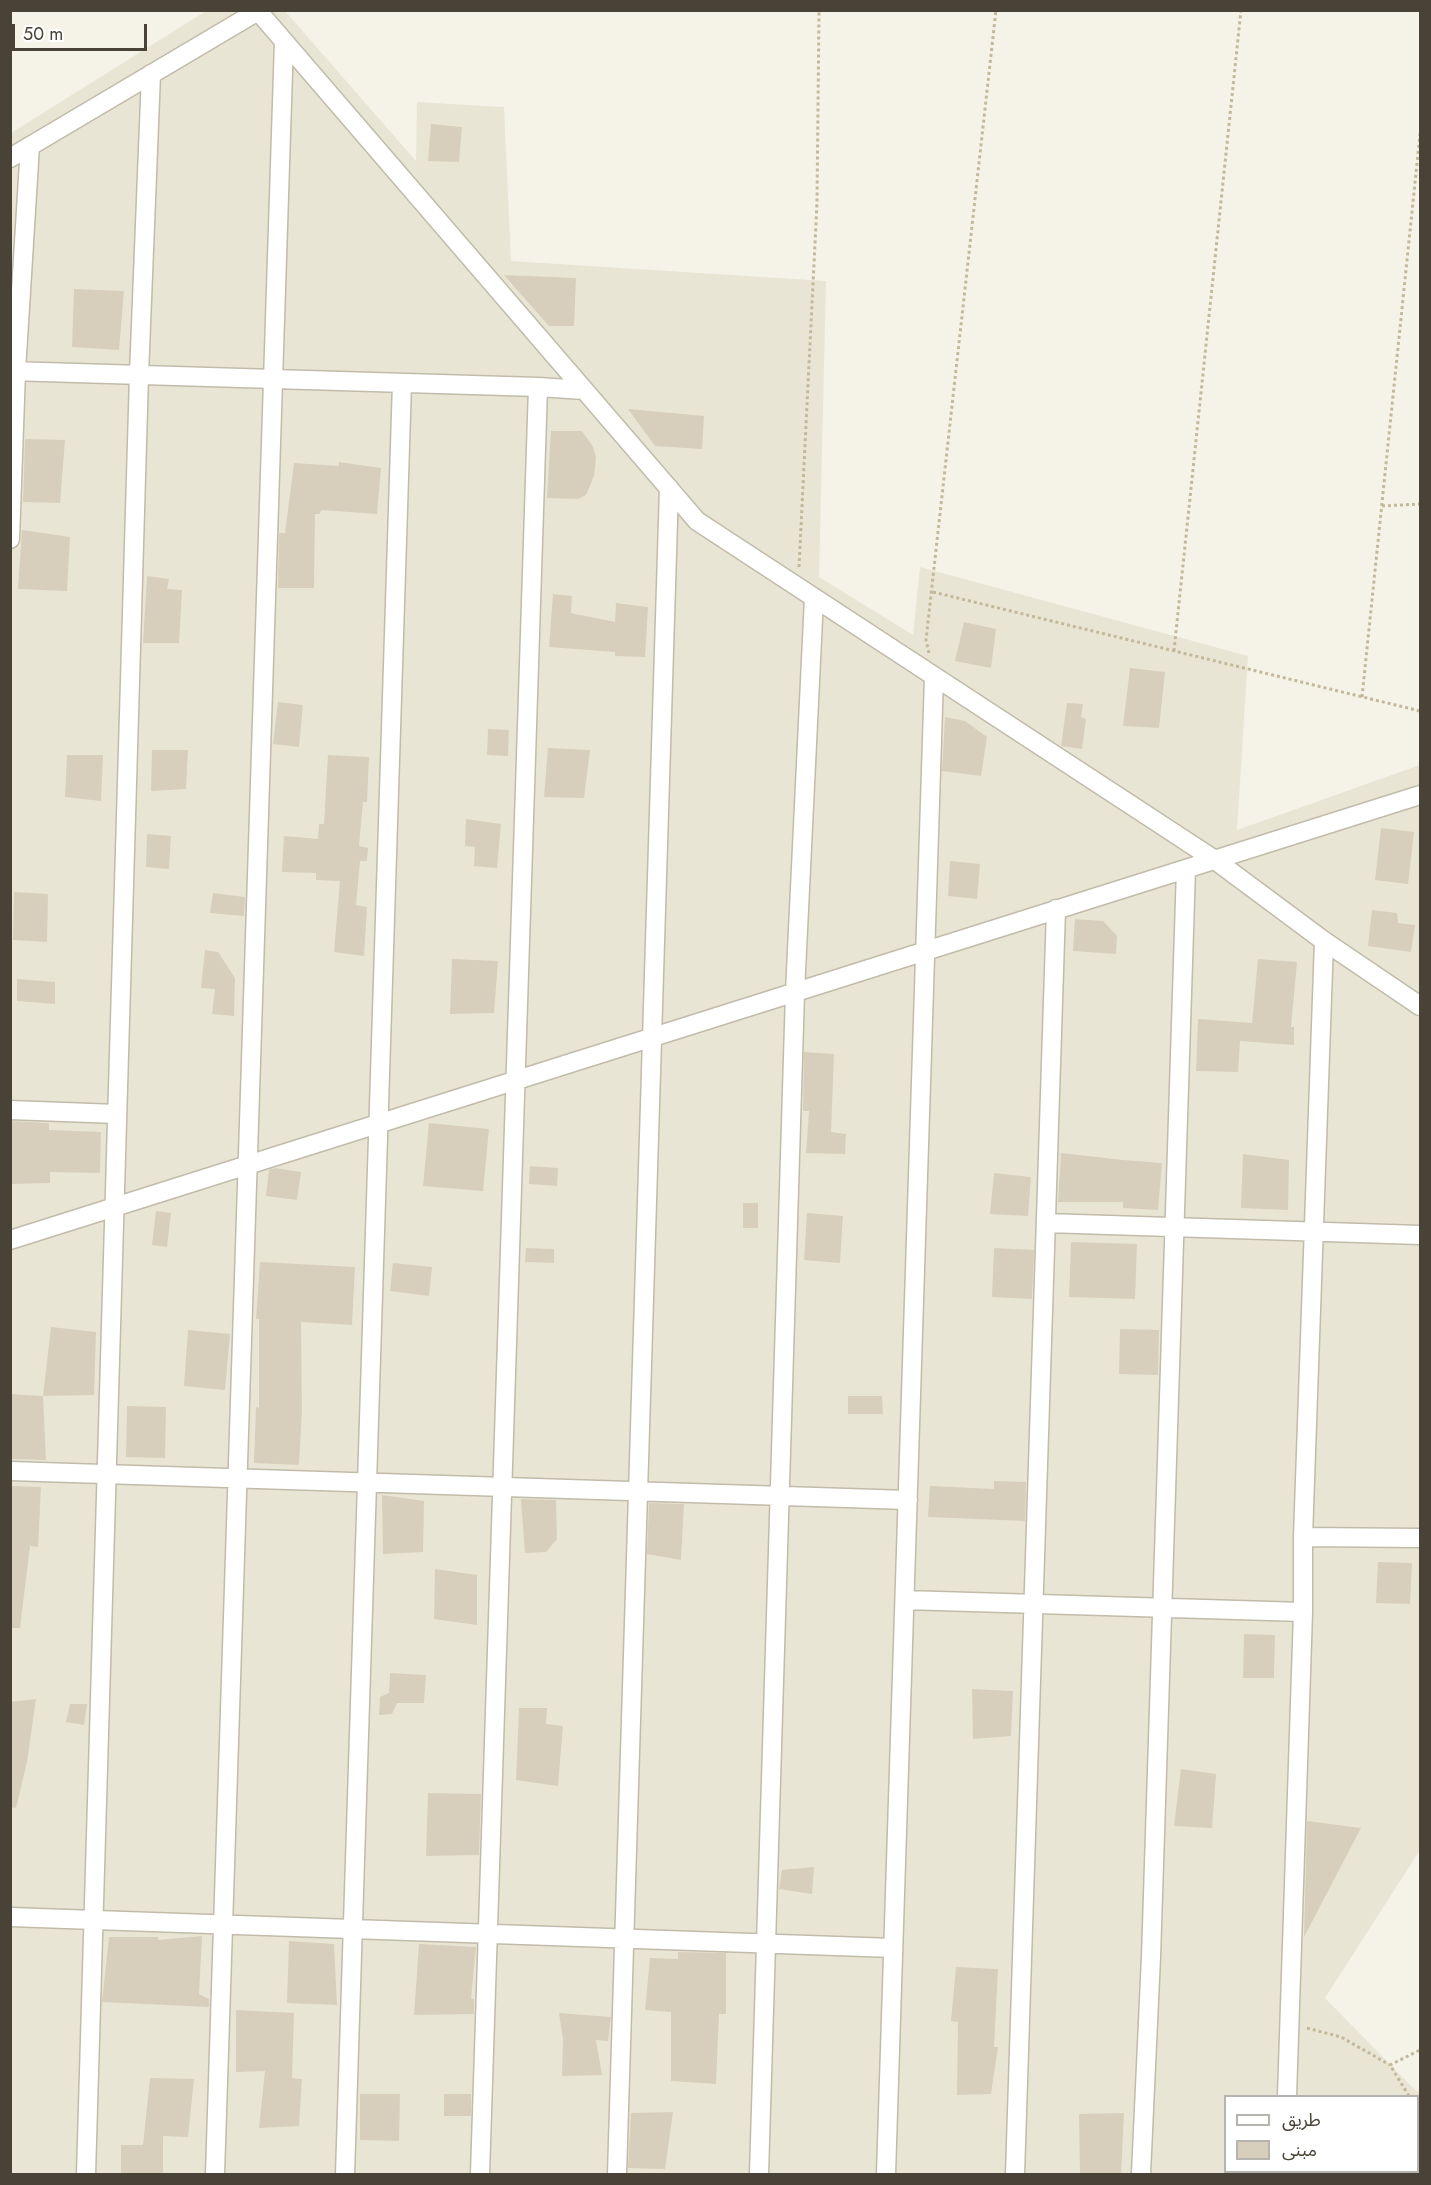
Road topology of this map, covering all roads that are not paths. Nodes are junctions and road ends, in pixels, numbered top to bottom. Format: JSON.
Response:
{"nodes":[{"id":1,"x":284,"y":41,"type":"junction"},
{"id":2,"x":151,"y":74,"type":"junction"},
{"id":3,"x":30,"y":146,"type":"junction"},
{"id":4,"x":10,"y":158,"type":"edge"},
{"id":5,"x":13,"y":371,"type":"edge"},
{"id":6,"x":139,"y":375,"type":"junction"},
{"id":7,"x":274,"y":379,"type":"junction"},
{"id":8,"x":402,"y":382,"type":"junction"},
{"id":9,"x":538,"y":387,"type":"junction"},
{"id":10,"x":584,"y":390,"type":"junction"},
{"id":11,"x":669,"y":488,"type":"junction"},
{"id":12,"x":10,"y":539,"type":"edge"},
{"id":13,"x":814,"y":598,"type":"junction"},
{"id":14,"x":934,"y":677,"type":"junction"},
{"id":15,"x":1420,"y":795,"type":"edge"},
{"id":16,"x":1215,"y":860,"type":"junction"},
{"id":17,"x":1186,"y":868,"type":"junction"},
{"id":18,"x":1056,"y":909,"type":"junction"},
{"id":19,"x":1324,"y":941,"type":"junction"},
{"id":20,"x":926,"y":951,"type":"junction"},
{"id":21,"x":795,"y":992,"type":"junction"},
{"id":22,"x":1420,"y":1006,"type":"edge"},
{"id":23,"x":652,"y":1037,"type":"junction"},
{"id":24,"x":516,"y":1080,"type":"junction"},
{"id":25,"x":10,"y":1110,"type":"edge"},
{"id":26,"x":117,"y":1114,"type":"junction"},
{"id":27,"x":378,"y":1123,"type":"junction"},
{"id":28,"x":248,"y":1164,"type":"junction"},
{"id":29,"x":114,"y":1207,"type":"junction"},
{"id":30,"x":1046,"y":1223,"type":"junction"},
{"id":31,"x":1174,"y":1227,"type":"junction"},
{"id":32,"x":1315,"y":1232,"type":"junction"},
{"id":33,"x":1420,"y":1235,"type":"edge"},
{"id":34,"x":10,"y":1240,"type":"edge"},
{"id":35,"x":10,"y":1471,"type":"edge"},
{"id":36,"x":106,"y":1474,"type":"junction"},
{"id":37,"x":238,"y":1479,"type":"junction"},
{"id":38,"x":367,"y":1482,"type":"junction"},
{"id":39,"x":502,"y":1487,"type":"junction"},
{"id":40,"x":638,"y":1491,"type":"junction"},
{"id":41,"x":780,"y":1496,"type":"junction"},
{"id":42,"x":908,"y":1500,"type":"junction"},
{"id":43,"x":1303,"y":1538,"type":"junction"},
{"id":44,"x":1420,"y":1538,"type":"edge"},
{"id":45,"x":905,"y":1600,"type":"junction"},
{"id":46,"x":1034,"y":1604,"type":"junction"},
{"id":47,"x":1162,"y":1608,"type":"junction"},
{"id":48,"x":1303,"y":1612,"type":"junction"},
{"id":49,"x":10,"y":1917,"type":"edge"},
{"id":50,"x":93,"y":1920,"type":"junction"},
{"id":51,"x":224,"y":1925,"type":"junction"},
{"id":52,"x":353,"y":1929,"type":"junction"},
{"id":53,"x":488,"y":1934,"type":"junction"},
{"id":54,"x":625,"y":1939,"type":"junction"},
{"id":55,"x":766,"y":1944,"type":"junction"},
{"id":56,"x":893,"y":1948,"type":"junction"},
{"id":57,"x":1287,"y":2095,"type":"edge"},
{"id":58,"x":86,"y":2175,"type":"edge"},
{"id":59,"x":215,"y":2175,"type":"edge"},
{"id":60,"x":345,"y":2175,"type":"edge"},
{"id":61,"x":480,"y":2175,"type":"edge"},
{"id":62,"x":617,"y":2175,"type":"edge"},
{"id":63,"x":759,"y":2175,"type":"edge"},
{"id":64,"x":886,"y":2175,"type":"edge"},
{"id":65,"x":1015,"y":2175,"type":"edge"},
{"id":66,"x":1142,"y":2175,"type":"edge"}],
"edges":[{"from":1,"to":2,"type":"street"},
{"from":1,"to":7,"type":"street"},
{"from":1,"to":10,"type":"street"},
{"from":2,"to":3,"type":"street"},
{"from":2,"to":6,"type":"street"},
{"from":3,"to":4,"type":"street"},
{"from":3,"to":5,"type":"street"},
{"from":5,"to":6,"type":"street"},
{"from":5,"to":12,"type":"street"},
{"from":6,"to":7,"type":"street"},
{"from":6,"to":26,"type":"street"},
{"from":7,"to":8,"type":"street"},
{"from":7,"to":28,"type":"street"},
{"from":8,"to":9,"type":"street"},
{"from":8,"to":27,"type":"street"},
{"from":9,"to":10,"type":"street"},
{"from":9,"to":24,"type":"street"},
{"from":10,"to":11,"type":"street"},
{"from":11,"to":13,"type":"street"},
{"from":11,"to":23,"type":"street"},
{"from":13,"to":14,"type":"street"},
{"from":13,"to":21,"type":"street"},
{"from":14,"to":16,"type":"street"},
{"from":14,"to":20,"type":"street"},
{"from":15,"to":16,"type":"street"},
{"from":16,"to":17,"type":"street"},
{"from":16,"to":19,"type":"street"},
{"from":17,"to":18,"type":"street"},
{"from":17,"to":31,"type":"street"},
{"from":18,"to":20,"type":"street"},
{"from":18,"to":30,"type":"street"},
{"from":19,"to":22,"type":"street"},
{"from":19,"to":32,"type":"street"},
{"from":20,"to":21,"type":"street"},
{"from":20,"to":42,"type":"street"},
{"from":21,"to":23,"type":"street"},
{"from":21,"to":41,"type":"street"},
{"from":23,"to":24,"type":"street"},
{"from":23,"to":40,"type":"street"},
{"from":24,"to":27,"type":"street"},
{"from":24,"to":39,"type":"street"},
{"from":25,"to":26,"type":"street"},
{"from":26,"to":29,"type":"street"},
{"from":27,"to":28,"type":"street"},
{"from":27,"to":38,"type":"street"},
{"from":28,"to":29,"type":"street"},
{"from":28,"to":37,"type":"street"},
{"from":29,"to":34,"type":"street"},
{"from":29,"to":36,"type":"street"},
{"from":30,"to":31,"type":"street"},
{"from":30,"to":46,"type":"street"},
{"from":31,"to":32,"type":"street"},
{"from":31,"to":47,"type":"street"},
{"from":32,"to":33,"type":"street"},
{"from":32,"to":43,"type":"street"},
{"from":35,"to":36,"type":"street"},
{"from":36,"to":37,"type":"street"},
{"from":36,"to":50,"type":"street"},
{"from":37,"to":38,"type":"street"},
{"from":37,"to":51,"type":"street"},
{"from":38,"to":39,"type":"street"},
{"from":38,"to":52,"type":"street"},
{"from":39,"to":40,"type":"street"},
{"from":39,"to":53,"type":"street"},
{"from":40,"to":41,"type":"street"},
{"from":40,"to":54,"type":"street"},
{"from":41,"to":42,"type":"street"},
{"from":41,"to":55,"type":"street"},
{"from":42,"to":45,"type":"street"},
{"from":43,"to":44,"type":"street"},
{"from":43,"to":48,"type":"street"},
{"from":45,"to":46,"type":"street"},
{"from":45,"to":56,"type":"street"},
{"from":46,"to":47,"type":"street"},
{"from":46,"to":65,"type":"street"},
{"from":47,"to":48,"type":"street"},
{"from":47,"to":66,"type":"street"},
{"from":48,"to":57,"type":"street"},
{"from":49,"to":50,"type":"street"},
{"from":50,"to":51,"type":"street"},
{"from":50,"to":58,"type":"street"},
{"from":51,"to":52,"type":"street"},
{"from":51,"to":59,"type":"street"},
{"from":52,"to":53,"type":"street"},
{"from":52,"to":60,"type":"street"},
{"from":53,"to":54,"type":"street"},
{"from":53,"to":61,"type":"street"},
{"from":54,"to":55,"type":"street"},
{"from":54,"to":62,"type":"street"},
{"from":55,"to":56,"type":"street"},
{"from":55,"to":63,"type":"street"},
{"from":56,"to":64,"type":"street"}]}
